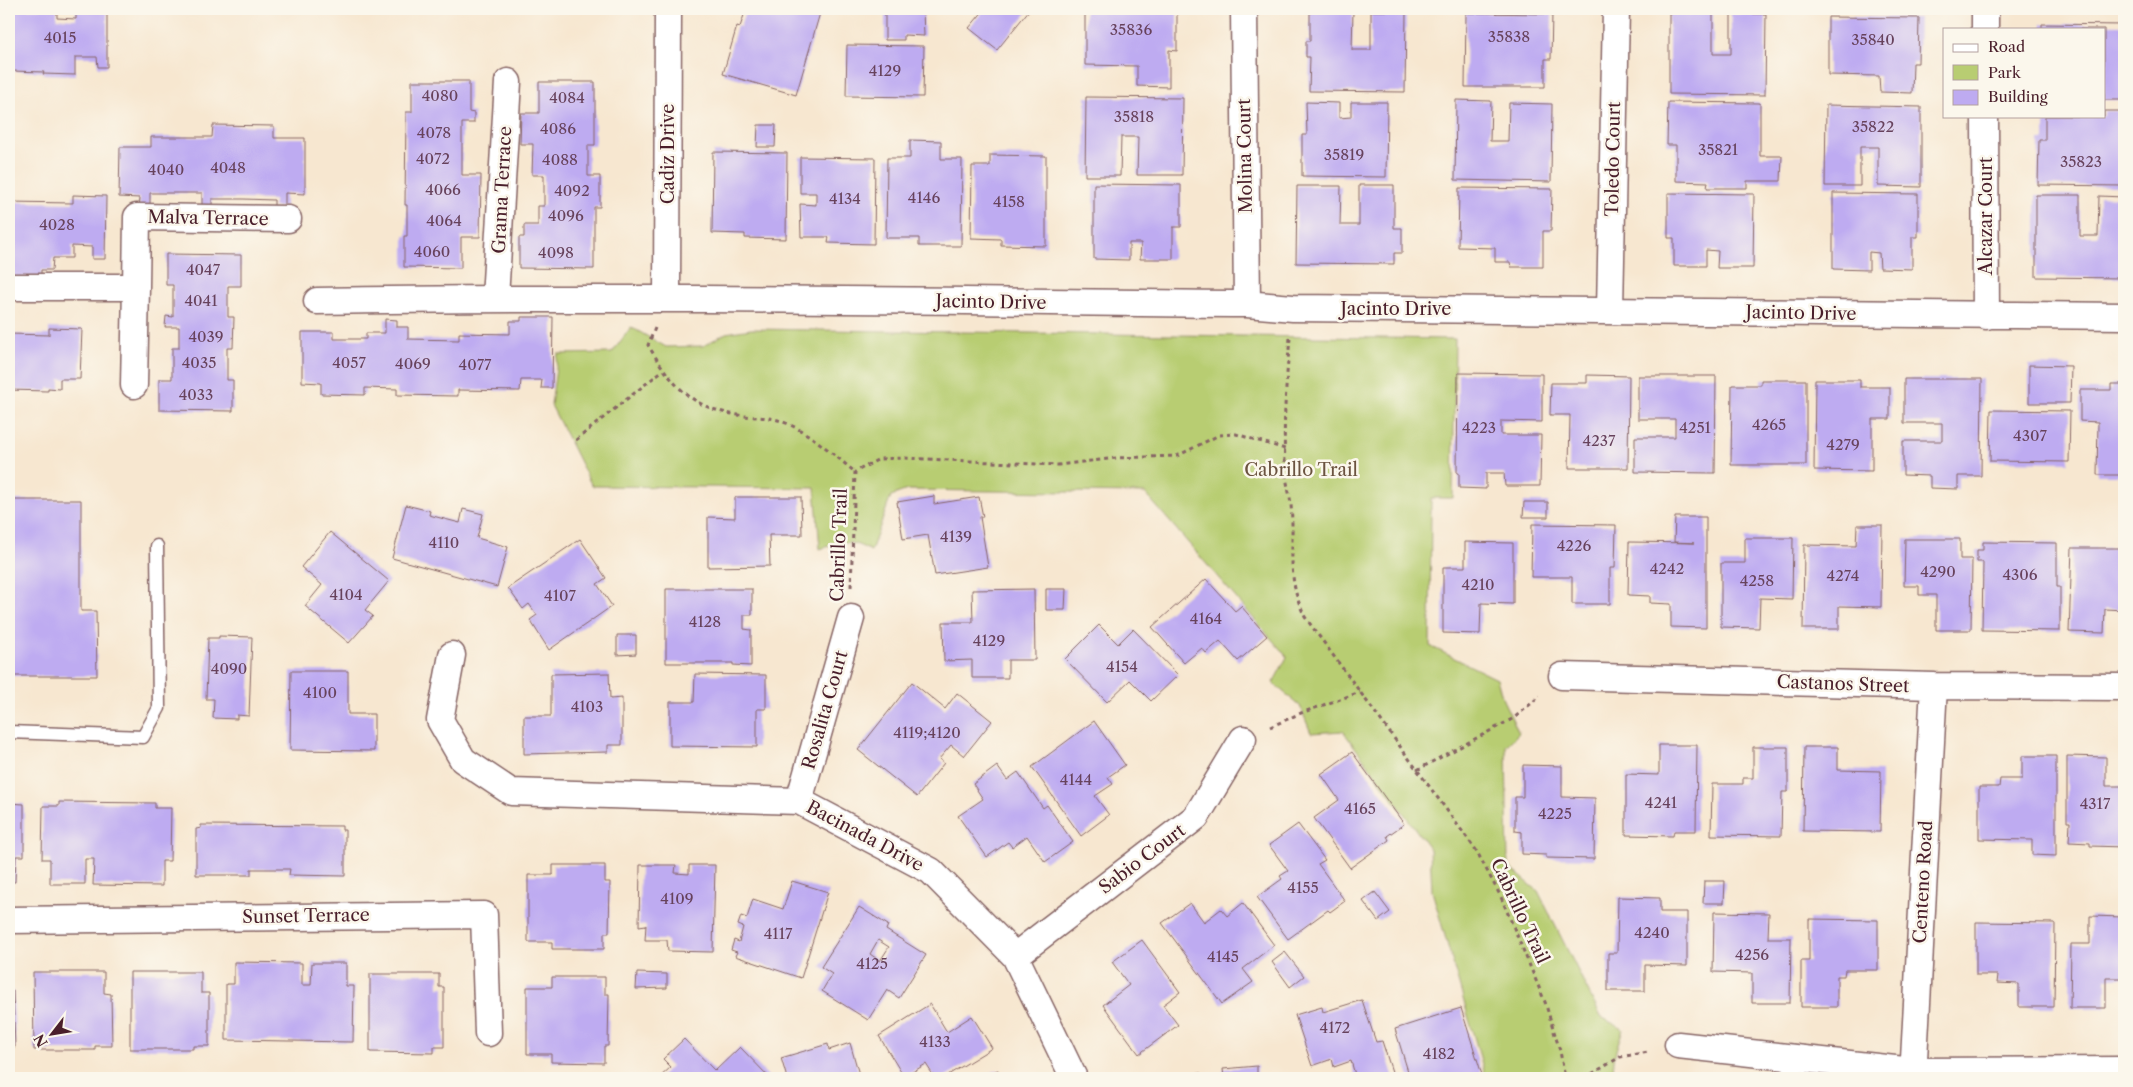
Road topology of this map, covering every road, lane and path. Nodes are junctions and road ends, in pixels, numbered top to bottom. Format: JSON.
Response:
{"nodes":[{"id":1,"x":668,"y":9,"type":"edge"},
{"id":2,"x":1244,"y":9,"type":"edge"},
{"id":3,"x":1616,"y":9,"type":"edge"},
{"id":4,"x":1985,"y":9,"type":"edge"},
{"id":5,"x":1985,"y":28,"type":"edge"},
{"id":6,"x":508,"y":82,"type":"dead end"},
{"id":7,"x":1985,"y":118,"type":"edge"},
{"id":8,"x":288,"y":219,"type":"dead end"},
{"id":9,"x":9,"y":287,"type":"edge"},
{"id":10,"x":136,"y":287,"type":"junction"},
{"id":11,"x":495,"y":298,"type":"junction"},
{"id":12,"x":667,"y":299,"type":"junction"},
{"id":13,"x":317,"y":301,"type":"dead end"},
{"id":14,"x":1247,"y":304,"type":"junction"},
{"id":15,"x":1293,"y":308,"type":"junction"},
{"id":16,"x":1610,"y":310,"type":"junction"},
{"id":17,"x":1986,"y":316,"type":"junction"},
{"id":18,"x":2124,"y":316,"type":"edge"},
{"id":19,"x":663,"y":370,"type":"junction"},
{"id":20,"x":134,"y":385,"type":"dead end"},
{"id":21,"x":576,"y":440,"type":"dead end"},
{"id":22,"x":1285,"y":449,"type":"junction"},
{"id":23,"x":855,"y":472,"type":"junction"},
{"id":24,"x":158,"y":546,"type":"dead end"},
{"id":25,"x":851,"y":618,"type":"joint"},
{"id":26,"x":452,"y":655,"type":"dead end"},
{"id":27,"x":1562,"y":676,"type":"joint"},
{"id":28,"x":1934,"y":686,"type":"junction"},
{"id":29,"x":2124,"y":687,"type":"edge"},
{"id":30,"x":1360,"y":692,"type":"junction"},
{"id":31,"x":9,"y":732,"type":"edge"},
{"id":32,"x":1243,"y":739,"type":"joint"},
{"id":33,"x":1418,"y":770,"type":"junction"},
{"id":34,"x":798,"y":801,"type":"junction"},
{"id":35,"x":9,"y":920,"type":"edge"},
{"id":36,"x":1015,"y":956,"type":"junction"},
{"id":37,"x":488,"y":1033,"type":"dead end"},
{"id":38,"x":1678,"y":1045,"type":"joint"},
{"id":39,"x":2124,"y":1070,"type":"edge"},
{"id":40,"x":1913,"y":1074,"type":"edge"},
{"id":41,"x":1074,"y":1078,"type":"edge"},
{"id":42,"x":1565,"y":1078,"type":"edge"},
{"id":43,"x":1585,"y":1078,"type":"edge"}],
"edges":[{"from":1,"to":12,"type":"street","name":"Cadiz Drive"},
{"from":2,"to":14,"type":"street","name":"Molina Court"},
{"from":3,"to":16,"type":"street","name":"Toledo Court"},
{"from":4,"to":5,"type":"street"},
{"from":6,"to":11,"type":"street","name":"Grama Terrace"},
{"from":7,"to":17,"type":"street","name":"Alcazar Court"},
{"from":8,"to":10,"type":"street","name":"Malva Terrace"},
{"from":9,"to":10,"type":"street"},
{"from":10,"to":20,"type":"street","name":"Malva Terrace"},
{"from":11,"to":12,"type":"street"},
{"from":11,"to":13,"type":"street"},
{"from":12,"to":14,"type":"street","name":"Jacinto Drive"},
{"from":12,"to":19,"type":"path","name":"Cabrillo Trail"},
{"from":14,"to":15,"type":"street","name":"Jacinto Drive"},
{"from":15,"to":16,"type":"street","name":"Jacinto Drive"},
{"from":15,"to":22,"type":"path","name":"Cabrillo Trail"},
{"from":16,"to":17,"type":"street","name":"Jacinto Drive"},
{"from":17,"to":18,"type":"street","name":"Jacinto Drive"},
{"from":19,"to":21,"type":"path"},
{"from":19,"to":23,"type":"path","name":"Cabrillo Trail"},
{"from":22,"to":23,"type":"path","name":"Cabrillo Trail"},
{"from":22,"to":30,"type":"path","name":"Cabrillo Trail"},
{"from":23,"to":25,"type":"path","name":"Cabrillo Trail"},
{"from":24,"to":31,"type":"lane"},
{"from":25,"to":34,"type":"street","name":"Rosalita Court"},
{"from":26,"to":34,"type":"street","name":"Bacinada Drive"},
{"from":27,"to":28,"type":"street","name":"Castanos Street"},
{"from":27,"to":33,"type":"path"},
{"from":28,"to":29,"type":"street","name":"Castanos Street"},
{"from":28,"to":40,"type":"street","name":"Centeno Road"},
{"from":30,"to":32,"type":"path"},
{"from":30,"to":33,"type":"path","name":"Cabrillo Trail"},
{"from":32,"to":36,"type":"street","name":"Sabio Court"},
{"from":33,"to":42,"type":"path","name":"Cabrillo Trail"},
{"from":34,"to":36,"type":"street","name":"Bacinada Drive"},
{"from":35,"to":37,"type":"street","name":"Sunset Terrace"},
{"from":36,"to":41,"type":"street","name":"Bacinada Drive"},
{"from":38,"to":40,"type":"street"},
{"from":38,"to":43,"type":"path"},
{"from":39,"to":40,"type":"street"}]}
